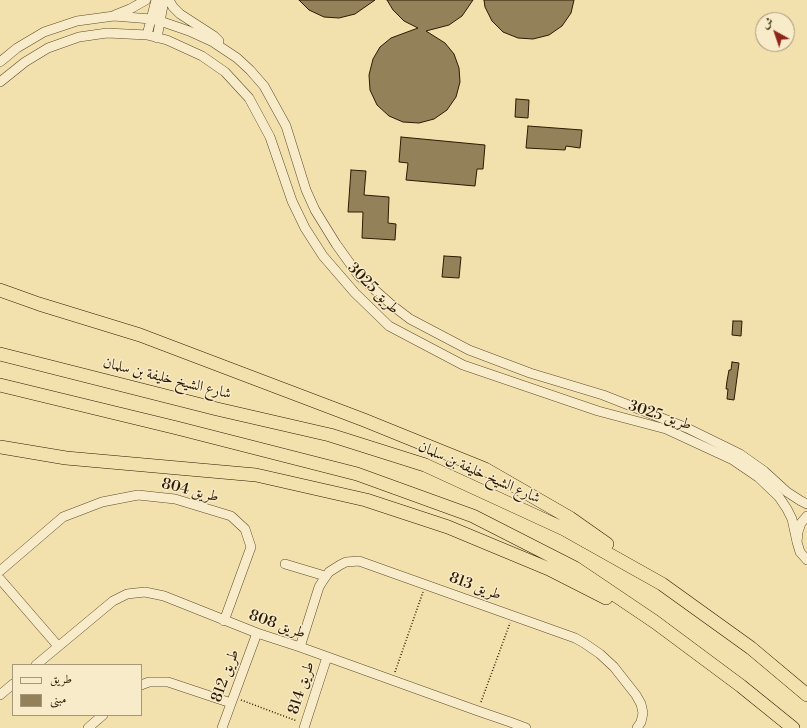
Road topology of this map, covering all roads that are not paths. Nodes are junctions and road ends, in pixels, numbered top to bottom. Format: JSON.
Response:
{"nodes":[{"id":1,"x":146,"y":0,"type":"edge"},
{"id":2,"x":156,"y":0,"type":"edge"},
{"id":3,"x":164,"y":0,"type":"edge"},
{"id":4,"x":169,"y":0,"type":"edge"},
{"id":5,"x":114,"y":16,"type":"junction"},
{"id":6,"x":156,"y":20,"type":"junction"},
{"id":7,"x":147,"y":35,"type":"junction"},
{"id":8,"x":157,"y":38,"type":"junction"},
{"id":9,"x":237,"y":58,"type":"junction"},
{"id":10,"x":0,"y":62,"type":"edge"},
{"id":11,"x":0,"y":82,"type":"edge"},
{"id":12,"x":0,"y":290,"type":"edge"},
{"id":13,"x":0,"y":297,"type":"edge"},
{"id":14,"x":39,"y":304,"type":"junction"},
{"id":15,"x":469,"y":350,"type":"junction"},
{"id":16,"x":0,"y":354,"type":"edge"},
{"id":17,"x":463,"y":365,"type":"junction"},
{"id":18,"x":0,"y":385,"type":"edge"},
{"id":19,"x":586,"y":390,"type":"junction"},
{"id":20,"x":581,"y":406,"type":"junction"},
{"id":21,"x":630,"y":406,"type":"junction"},
{"id":22,"x":625,"y":419,"type":"junction"},
{"id":23,"x":0,"y":447,"type":"edge"},
{"id":24,"x":807,"y":504,"type":"edge"},
{"id":25,"x":807,"y":516,"type":"edge"},
{"id":26,"x":797,"y":542,"type":"junction"},
{"id":27,"x":807,"y":560,"type":"edge"},
{"id":28,"x":285,"y":564,"type":"dead end"},
{"id":29,"x":0,"y":571,"type":"edge"},
{"id":30,"x":325,"y":576,"type":"junction"},
{"id":31,"x":0,"y":579,"type":"edge"},
{"id":32,"x":662,"y":584,"type":"junction"},
{"id":33,"x":224,"y":621,"type":"junction"},
{"id":34,"x":655,"y":622,"type":"junction"},
{"id":35,"x":257,"y":633,"type":"junction"},
{"id":36,"x":58,"y":646,"type":"junction"},
{"id":37,"x":300,"y":647,"type":"junction"},
{"id":38,"x":327,"y":657,"type":"junction"},
{"id":39,"x":37,"y":664,"type":"edge"},
{"id":40,"x":12,"y":685,"type":"edge"},
{"id":41,"x":142,"y":685,"type":"edge"},
{"id":42,"x":0,"y":695,"type":"edge"},
{"id":43,"x":807,"y":695,"type":"edge"},
{"id":44,"x":232,"y":700,"type":"junction"},
{"id":45,"x":102,"y":716,"type":"edge"},
{"id":46,"x":305,"y":726,"type":"edge"},
{"id":47,"x":88,"y":728,"type":"edge"},
{"id":48,"x":222,"y":728,"type":"edge"},
{"id":49,"x":526,"y":728,"type":"edge"},
{"id":50,"x":637,"y":728,"type":"edge"},
{"id":51,"x":793,"y":728,"type":"edge"}],
"edges":[{"from":1,"to":5,"type":"street"},
{"from":2,"to":6,"type":"street"},
{"from":3,"to":6,"type":"street"},
{"from":4,"to":9,"type":"street"},
{"from":5,"to":6,"type":"street","name":"طريق 3025"},
{"from":5,"to":10,"type":"street","name":"طريق 3025"},
{"from":6,"to":7,"type":"street"},
{"from":6,"to":8,"type":"street"},
{"from":6,"to":9,"type":"street","name":"طريق 3025"},
{"from":7,"to":8,"type":"street","name":"طريق 3025"},
{"from":7,"to":11,"type":"street","name":"طريق 3025"},
{"from":8,"to":17,"type":"street","name":"طريق 3025"},
{"from":9,"to":15,"type":"street","name":"طريق 3025"},
{"from":12,"to":14,"type":"highway"},
{"from":13,"to":14,"type":"highway"},
{"from":14,"to":32,"type":"highway"},
{"from":15,"to":17,"type":"street"},
{"from":15,"to":19,"type":"street","name":"طريق 3025"},
{"from":16,"to":32,"type":"highway","name":"شارع الشيخ خليفة بن سلمان"},
{"from":17,"to":20,"type":"street","name":"طريق 3025"},
{"from":18,"to":34,"type":"highway"},
{"from":19,"to":20,"type":"street"},
{"from":19,"to":21,"type":"street","name":"طريق 3025"},
{"from":20,"to":22,"type":"street","name":"طريق 3025"},
{"from":21,"to":22,"type":"street"},
{"from":21,"to":24,"type":"street","name":"طريق 3025"},
{"from":22,"to":26,"type":"street","name":"طريق 3025"},
{"from":23,"to":34,"type":"highway"},
{"from":25,"to":26,"type":"street"},
{"from":26,"to":27,"type":"street","name":"طريق 3025"},
{"from":28,"to":30,"type":"street"},
{"from":29,"to":33,"type":"street","name":"طريق 804"},
{"from":30,"to":37,"type":"street","name":"طريق 813"},
{"from":30,"to":50,"type":"street","name":"طريق 813"},
{"from":31,"to":36,"type":"street"},
{"from":32,"to":43,"type":"highway","name":"شارع الشيخ خليفة بن سلمان"},
{"from":33,"to":35,"type":"street","name":"طريق 808"},
{"from":33,"to":36,"type":"street","name":"طريق 808"},
{"from":34,"to":51,"type":"highway"},
{"from":35,"to":37,"type":"street","name":"طريق 808"},
{"from":35,"to":44,"type":"street","name":"طريق 812"},
{"from":36,"to":39,"type":"street","name":"طريق 808"},
{"from":37,"to":38,"type":"street","name":"طريق 808"},
{"from":38,"to":46,"type":"street","name":"طريق 814"},
{"from":38,"to":49,"type":"street","name":"طريق 808"},
{"from":40,"to":42,"type":"street"},
{"from":41,"to":44,"type":"street"},
{"from":44,"to":48,"type":"street","name":"طريق 812"},
{"from":45,"to":47,"type":"street"}]}
